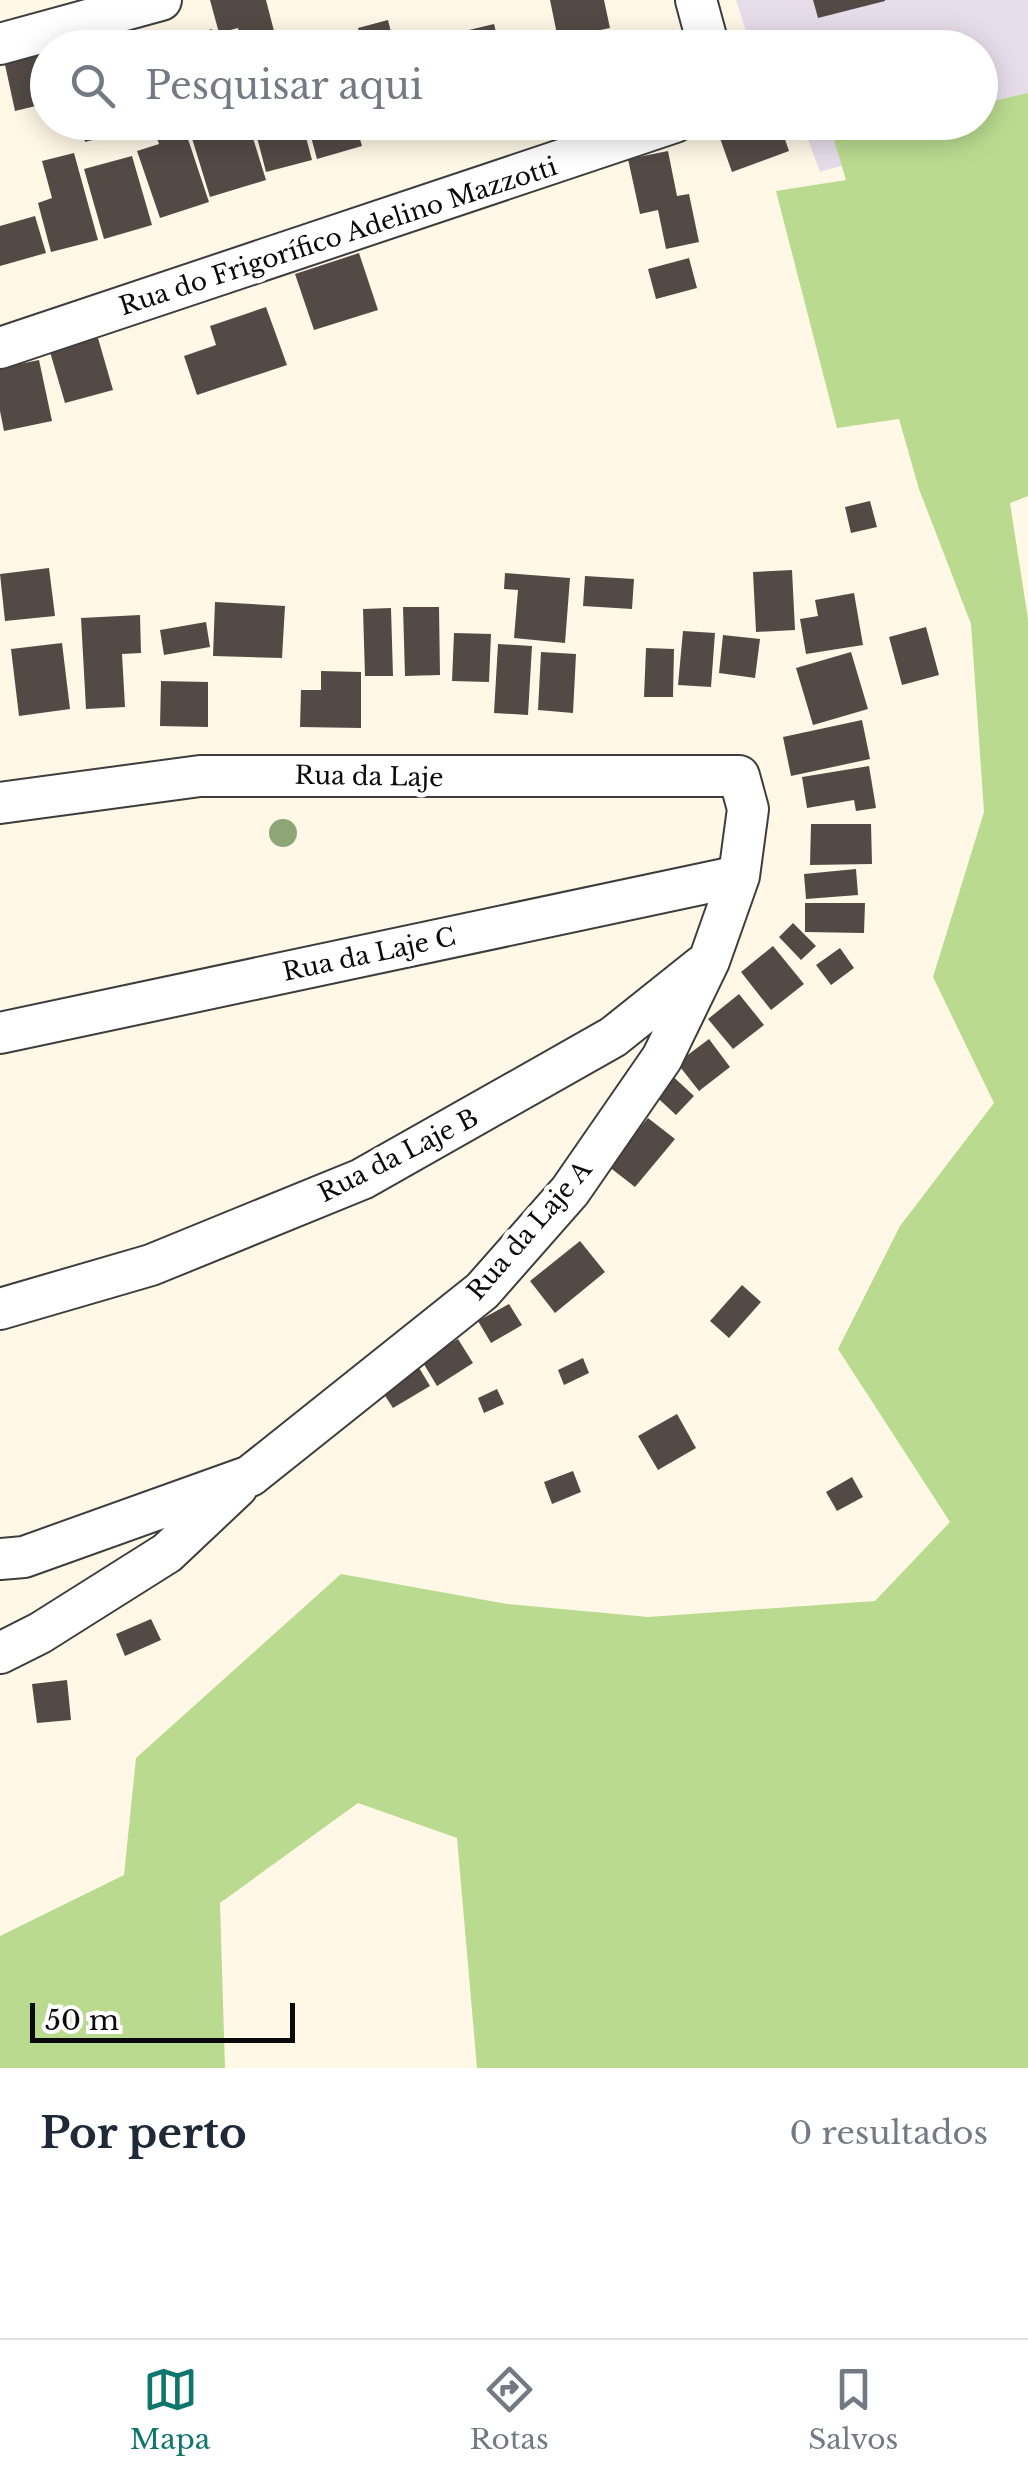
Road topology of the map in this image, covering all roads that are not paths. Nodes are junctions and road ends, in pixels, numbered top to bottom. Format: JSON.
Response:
{"nodes":[{"id":1,"x":162,"y":0,"type":"edge"},
{"id":2,"x":696,"y":0,"type":"edge"},
{"id":3,"x":52,"y":30,"type":"edge"},
{"id":4,"x":705,"y":30,"type":"edge"},
{"id":5,"x":30,"y":36,"type":"edge"},
{"id":6,"x":0,"y":44,"type":"edge"},
{"id":7,"x":621,"y":140,"type":"edge"},
{"id":8,"x":0,"y":348,"type":"edge"},
{"id":9,"x":740,"y":776,"type":"joint"},
{"id":10,"x":0,"y":803,"type":"edge"},
{"id":11,"x":739,"y":876,"type":"junction"},
{"id":12,"x":709,"y":960,"type":"junction"},
{"id":13,"x":0,"y":1033,"type":"edge"},
{"id":14,"x":0,"y":1309,"type":"edge"},
{"id":15,"x":250,"y":1476,"type":"junction"},
{"id":16,"x":0,"y":1559,"type":"edge"},
{"id":17,"x":0,"y":1653,"type":"edge"}],
"edges":[{"from":1,"to":3,"type":"street"},
{"from":2,"to":4,"type":"street"},
{"from":5,"to":6,"type":"street"},
{"from":7,"to":8,"type":"street","name":"Rua do Frigorífico Adelino Mazzotti"},
{"from":9,"to":10,"type":"street","name":"Rua da Laje"},
{"from":9,"to":11,"type":"street","name":"Rua da Laje A"},
{"from":11,"to":12,"type":"street","name":"Rua da Laje A"},
{"from":11,"to":13,"type":"street","name":"Rua da Laje C"},
{"from":12,"to":14,"type":"street","name":"Rua da Laje B"},
{"from":12,"to":15,"type":"street","name":"Rua da Laje A"},
{"from":15,"to":16,"type":"street","name":"Rua da Laje A"},
{"from":15,"to":17,"type":"street"}]}
